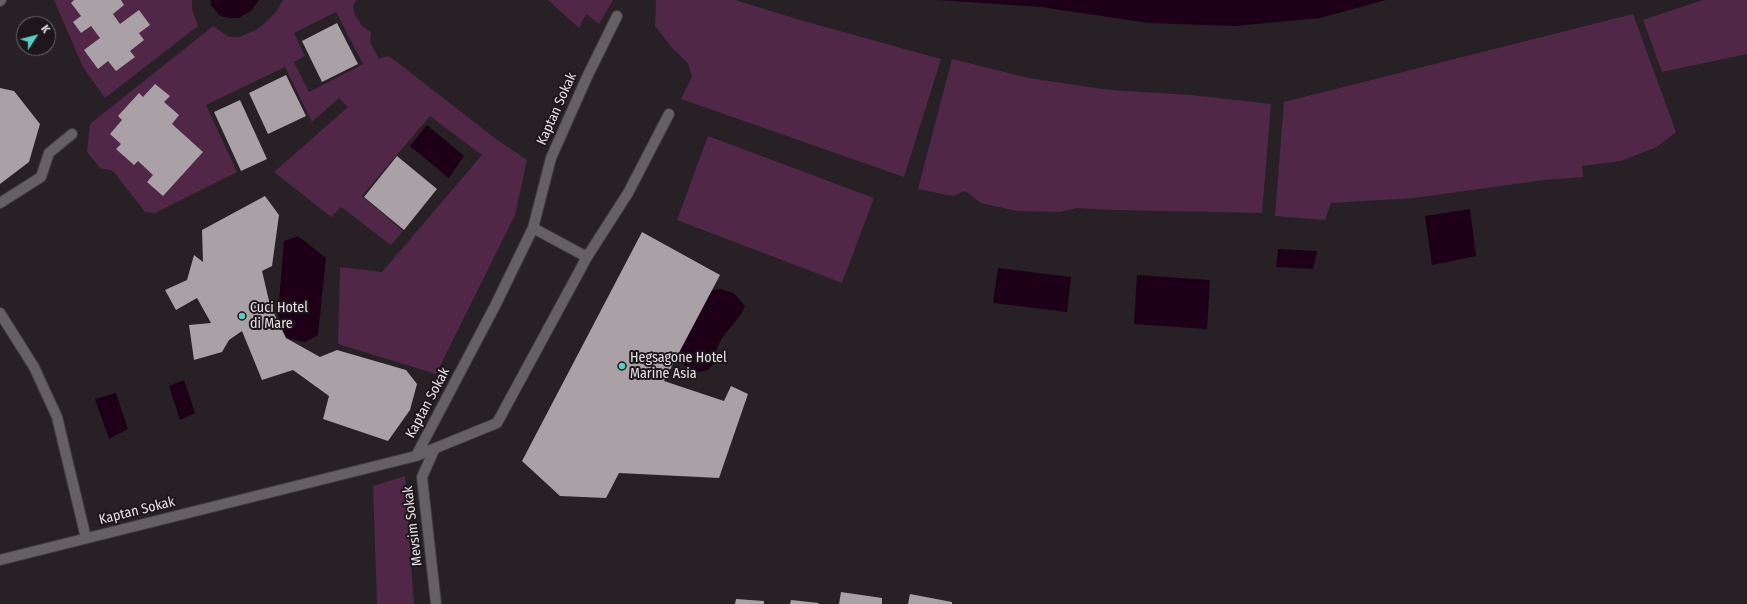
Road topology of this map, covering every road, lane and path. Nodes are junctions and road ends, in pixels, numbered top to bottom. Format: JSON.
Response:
{"nodes":[{"id":1,"x":617,"y":16,"type":"dead end"},
{"id":2,"x":669,"y":114,"type":"dead end"},
{"id":3,"x":72,"y":134,"type":"dead end"},
{"id":4,"x":0,"y":203,"type":"edge"},
{"id":5,"x":533,"y":228,"type":"junction"},
{"id":6,"x":587,"y":257,"type":"junction"},
{"id":7,"x":0,"y":313,"type":"edge"},
{"id":8,"x":435,"y":448,"type":"junction"},
{"id":9,"x":416,"y":456,"type":"junction"},
{"id":10,"x":86,"y":538,"type":"junction"},
{"id":11,"x":0,"y":560,"type":"edge"},
{"id":12,"x":436,"y":604,"type":"edge"}],
"edges":[{"from":1,"to":5,"type":"street","name":"Kaptan Sokak"},
{"from":2,"to":6,"type":"street"},
{"from":3,"to":4,"type":"street"},
{"from":5,"to":6,"type":"street"},
{"from":5,"to":9,"type":"street","name":"Kaptan Sokak"},
{"from":6,"to":8,"type":"street"},
{"from":7,"to":10,"type":"street"},
{"from":8,"to":9,"type":"street"},
{"from":8,"to":12,"type":"street","name":"Mevsim Sokak"},
{"from":9,"to":10,"type":"street","name":"Kaptan Sokak"},
{"from":10,"to":11,"type":"street","name":"Kaptan Sokak"}]}
